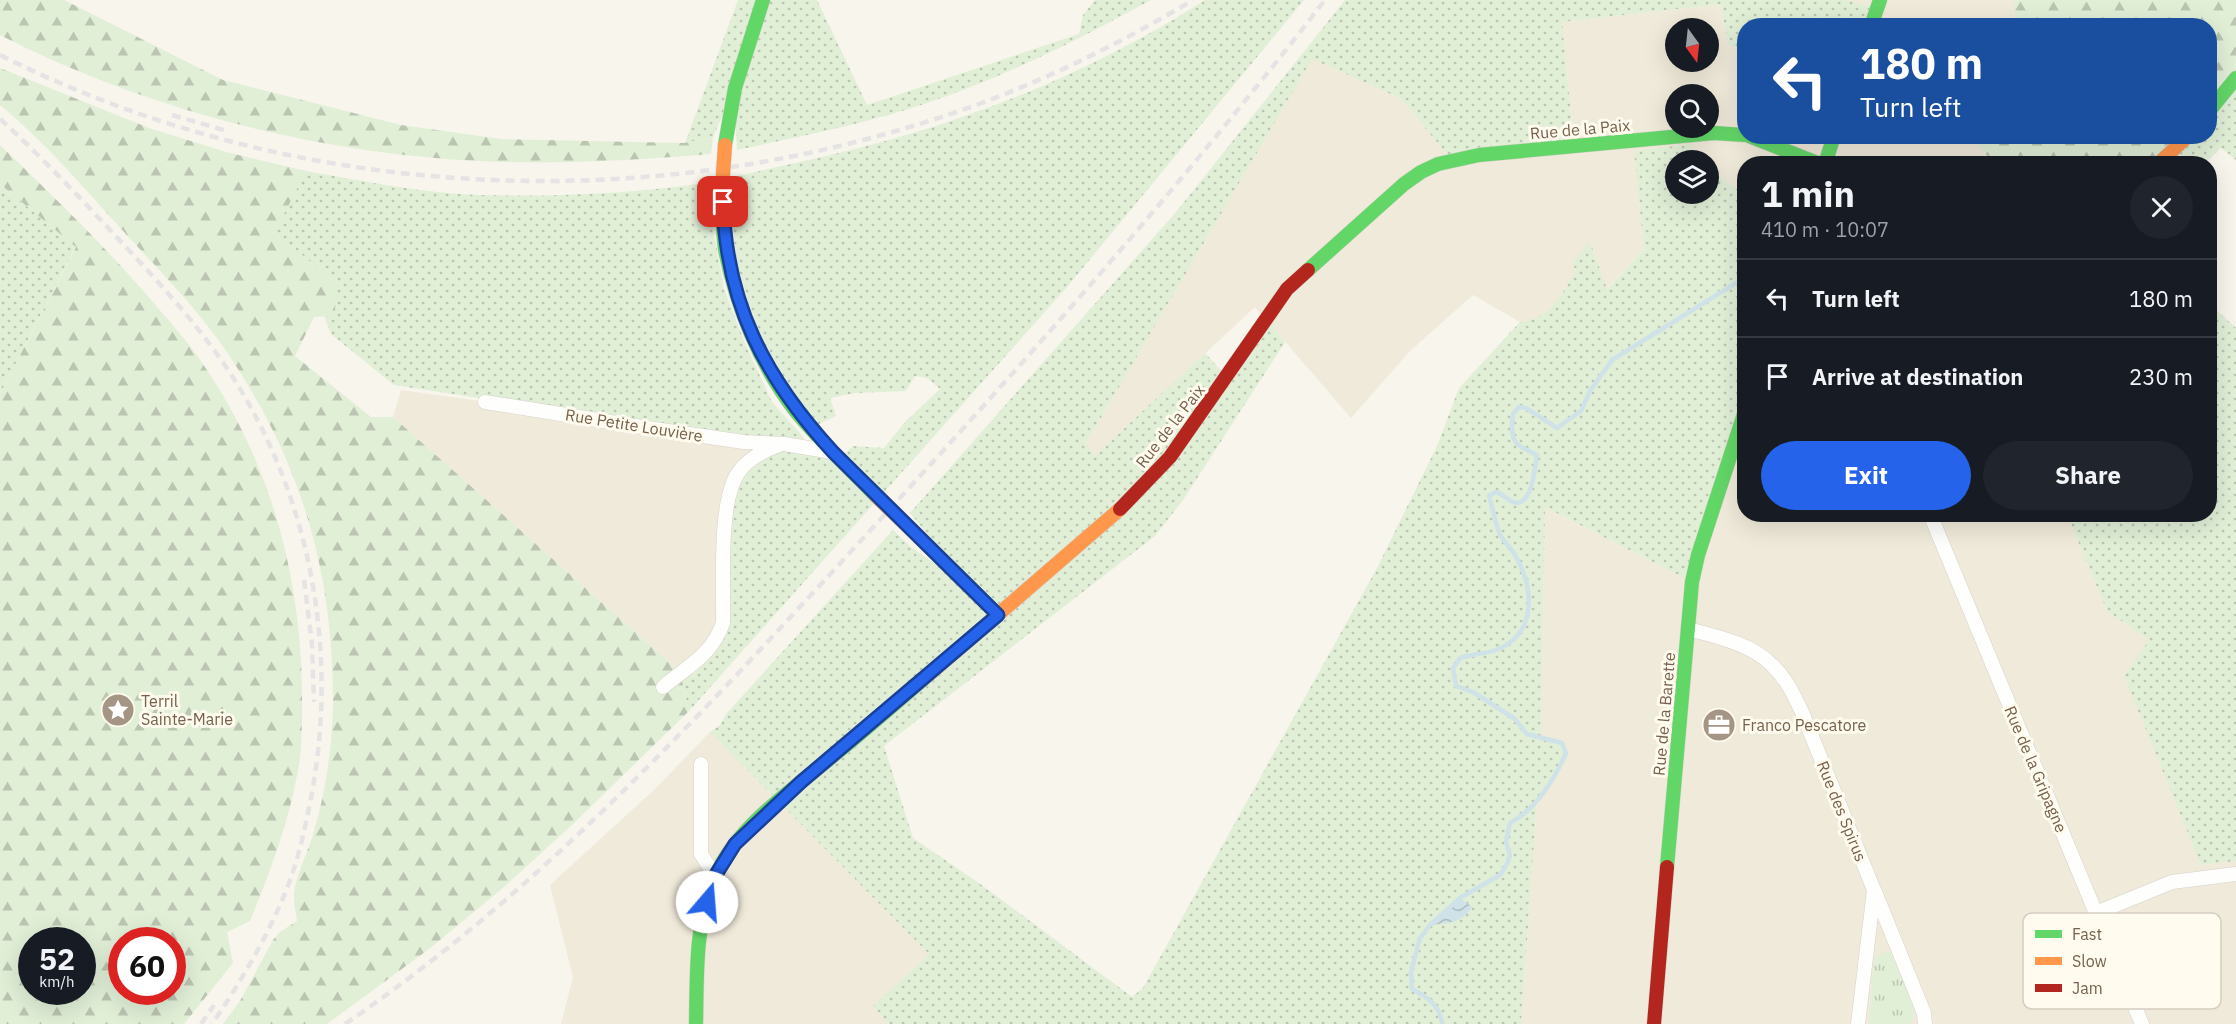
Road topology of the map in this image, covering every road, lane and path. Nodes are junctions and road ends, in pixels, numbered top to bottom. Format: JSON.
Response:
{"nodes":[{"id":1,"x":763,"y":0,"type":"edge"},
{"id":2,"x":1880,"y":0,"type":"edge"},
{"id":3,"x":1874,"y":18,"type":"edge"},
{"id":4,"x":2236,"y":78,"type":"edge"},
{"id":5,"x":2217,"y":101,"type":"edge"},
{"id":6,"x":1737,"y":135,"type":"edge"},
{"id":7,"x":1770,"y":144,"type":"edge"},
{"id":8,"x":2179,"y":144,"type":"edge"},
{"id":9,"x":1802,"y":156,"type":"edge"},
{"id":10,"x":2167,"y":156,"type":"edge"},
{"id":11,"x":485,"y":402,"type":"dead end"},
{"id":12,"x":1737,"y":435,"type":"edge"},
{"id":13,"x":784,"y":444,"type":"junction"},
{"id":14,"x":833,"y":452,"type":"junction"},
{"id":15,"x":1933,"y":522,"type":"edge"},
{"id":16,"x":998,"y":615,"type":"junction"},
{"id":17,"x":1688,"y":629,"type":"junction"},
{"id":18,"x":663,"y":687,"type":"dead end"},
{"id":19,"x":701,"y":764,"type":"dead end"},
{"id":20,"x":2236,"y":874,"type":"edge"},
{"id":21,"x":715,"y":876,"type":"junction"},
{"id":22,"x":1874,"y":890,"type":"junction"},
{"id":23,"x":2096,"y":913,"type":"joint"},
{"id":24,"x":2136,"y":1009,"type":"edge"},
{"id":25,"x":696,"y":1024,"type":"edge"},
{"id":26,"x":1654,"y":1024,"type":"edge"},
{"id":27,"x":1858,"y":1024,"type":"edge"},
{"id":28,"x":1925,"y":1024,"type":"edge"},
{"id":29,"x":2142,"y":1024,"type":"edge"}],
"edges":[{"from":1,"to":14,"type":"main road","bridge":true},
{"from":2,"to":3,"type":"main road"},
{"from":4,"to":5,"type":"main road"},
{"from":6,"to":16,"type":"main road","name":"Rue de la Paix"},
{"from":7,"to":9,"type":"main road"},
{"from":8,"to":10,"type":"main road"},
{"from":11,"to":13,"type":"street","name":"Rue Petite Louvière"},
{"from":12,"to":17,"type":"main road","name":"Rue de la Barette"},
{"from":13,"to":14,"type":"street","name":"Rue Petite Louvière"},
{"from":13,"to":18,"type":"street"},
{"from":14,"to":16,"type":"main road","bridge":true},
{"from":15,"to":23,"type":"street","name":"Rue de la Gripagne"},
{"from":16,"to":21,"type":"main road","name":"Rue de la Paix"},
{"from":17,"to":22,"type":"street","name":"Rue des Spirus"},
{"from":17,"to":26,"type":"main road","name":"Rue de la Barette"},
{"from":19,"to":21,"type":"street"},
{"from":20,"to":23,"type":"street"},
{"from":21,"to":25,"type":"main road","name":"Rue de la Paix"},
{"from":22,"to":27,"type":"street","name":"Rue des Spirus"},
{"from":22,"to":28,"type":"street"},
{"from":24,"to":29,"type":"street","name":"Rue de la Gripagne"}]}
